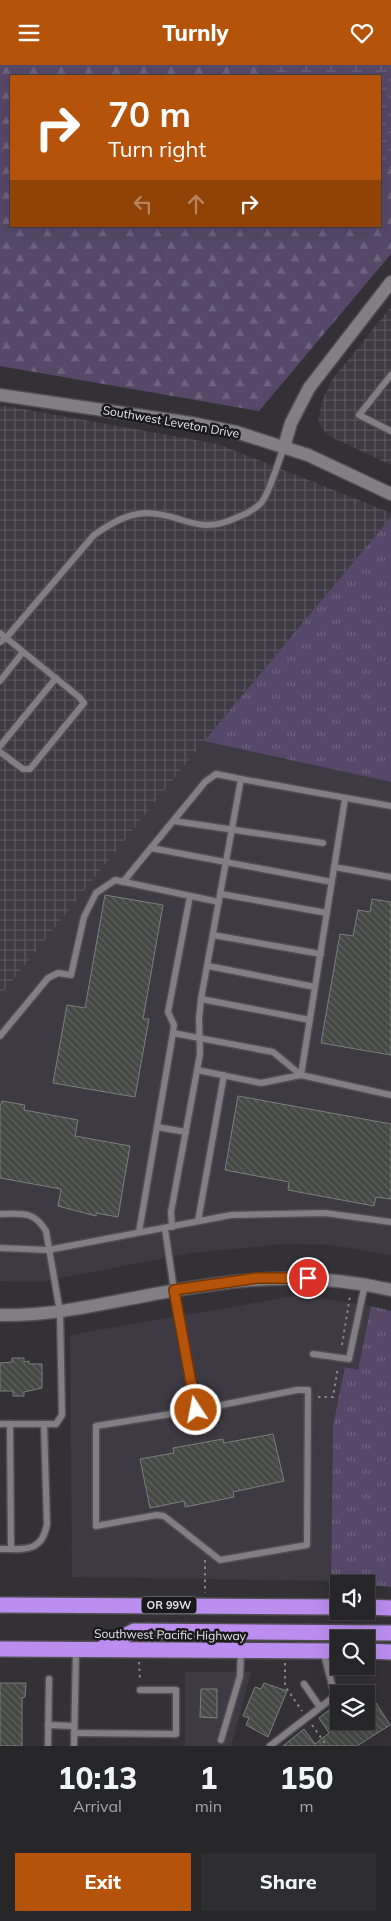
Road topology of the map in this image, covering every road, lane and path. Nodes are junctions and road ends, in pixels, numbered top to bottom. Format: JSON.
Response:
{"nodes":[{"id":1,"x":391,"y":282,"type":"edge"},
{"id":2,"x":391,"y":375,"type":"edge"},
{"id":3,"x":0,"y":395,"type":"edge"},
{"id":4,"x":391,"y":431,"type":"edge"},
{"id":5,"x":284,"y":447,"type":"junction"},
{"id":6,"x":391,"y":494,"type":"edge"},
{"id":7,"x":0,"y":633,"type":"edge"},
{"id":8,"x":3,"y":640,"type":"edge"},
{"id":9,"x":23,"y":652,"type":"junction"},
{"id":10,"x":56,"y":678,"type":"junction"},
{"id":11,"x":0,"y":681,"type":"edge"},
{"id":12,"x":0,"y":746,"type":"edge"},
{"id":13,"x":0,"y":752,"type":"edge"},
{"id":14,"x":241,"y":779,"type":"junction"},
{"id":15,"x":345,"y":799,"type":"junction"},
{"id":16,"x":391,"y":806,"type":"edge"},
{"id":17,"x":174,"y":821,"type":"junction"},
{"id":18,"x":232,"y":829,"type":"junction"},
{"id":19,"x":323,"y":843,"type":"dead end"},
{"id":20,"x":151,"y":848,"type":"junction"},
{"id":21,"x":226,"y":862,"type":"junction"},
{"id":22,"x":334,"y":867,"type":"junction"},
{"id":23,"x":391,"y":877,"type":"edge"},
{"id":24,"x":123,"y":882,"type":"junction"},
{"id":25,"x":332,"y":882,"type":"junction"},
{"id":26,"x":221,"y":894,"type":"junction"},
{"id":27,"x":190,"y":896,"type":"junction"},
{"id":28,"x":219,"y":902,"type":"junction"},
{"id":29,"x":327,"y":913,"type":"junction"},
{"id":30,"x":213,"y":935,"type":"junction"},
{"id":31,"x":320,"y":954,"type":"junction"},
{"id":32,"x":208,"y":966,"type":"junction"},
{"id":33,"x":315,"y":987,"type":"junction"},
{"id":34,"x":201,"y":999,"type":"junction"},
{"id":35,"x":310,"y":1020,"type":"junction"},
{"id":36,"x":173,"y":1033,"type":"junction"},
{"id":37,"x":0,"y":1036,"type":"edge"},
{"id":38,"x":201,"y":1038,"type":"junction"},
{"id":39,"x":197,"y":1070,"type":"junction"},
{"id":40,"x":224,"y":1075,"type":"junction"},
{"id":41,"x":301,"y":1075,"type":"junction"},
{"id":42,"x":391,"y":1095,"type":"edge"},
{"id":43,"x":157,"y":1127,"type":"junction"},
{"id":44,"x":186,"y":1132,"type":"junction"},
{"id":45,"x":0,"y":1214,"type":"edge"},
{"id":46,"x":198,"y":1221,"type":"junction"},
{"id":47,"x":391,"y":1222,"type":"edge"},
{"id":48,"x":172,"y":1227,"type":"junction"},
{"id":49,"x":165,"y":1229,"type":"junction"},
{"id":50,"x":139,"y":1232,"type":"junction"},
{"id":51,"x":0,"y":1248,"type":"edge"},
{"id":52,"x":48,"y":1250,"type":"junction"},
{"id":53,"x":365,"y":1284,"type":"junction"},
{"id":54,"x":174,"y":1290,"type":"junction"},
{"id":55,"x":391,"y":1290,"type":"edge"},
{"id":56,"x":60,"y":1312,"type":"junction"},
{"id":57,"x":0,"y":1315,"type":"edge"},
{"id":58,"x":314,"y":1354,"type":"dead end"},
{"id":59,"x":196,"y":1410,"type":"junction"},
{"id":60,"x":0,"y":1424,"type":"edge"},
{"id":61,"x":10,"y":1424,"type":"junction"},
{"id":62,"x":44,"y":1424,"type":"junction"},
{"id":63,"x":0,"y":1549,"type":"edge"},
{"id":64,"x":11,"y":1549,"type":"junction"},
{"id":65,"x":206,"y":1549,"type":"junction"},
{"id":66,"x":0,"y":1605,"type":"edge"},
{"id":67,"x":205,"y":1605,"type":"junction"},
{"id":68,"x":330,"y":1607,"type":"edge"},
{"id":69,"x":375,"y":1607,"type":"edge"},
{"id":70,"x":391,"y":1607,"type":"edge"},
{"id":71,"x":391,"y":1633,"type":"edge"},
{"id":72,"x":0,"y":1649,"type":"edge"},
{"id":73,"x":76,"y":1649,"type":"junction"},
{"id":74,"x":100,"y":1649,"type":"junction"},
{"id":75,"x":139,"y":1649,"type":"junction"},
{"id":76,"x":241,"y":1651,"type":"junction"},
{"id":77,"x":285,"y":1651,"type":"junction"},
{"id":78,"x":323,"y":1651,"type":"junction"},
{"id":79,"x":330,"y":1651,"type":"edge"},
{"id":80,"x":375,"y":1651,"type":"edge"},
{"id":81,"x":391,"y":1652,"type":"edge"},
{"id":82,"x":49,"y":1679,"type":"dead end"},
{"id":83,"x":304,"y":1684,"type":"dead end"},
{"id":84,"x":140,"y":1690,"type":"joint"},
{"id":85,"x":320,"y":1707,"type":"junction"},
{"id":86,"x":306,"y":1717,"type":"junction"},
{"id":87,"x":48,"y":1725,"type":"junction"},
{"id":88,"x":74,"y":1729,"type":"junction"},
{"id":89,"x":221,"y":1740,"type":"dead end"},
{"id":90,"x":48,"y":1746,"type":"edge"},
{"id":91,"x":74,"y":1746,"type":"edge"},
{"id":92,"x":270,"y":1746,"type":"edge"},
{"id":93,"x":327,"y":1746,"type":"edge"}],
"edges":[{"from":1,"to":5,"type":"street"},
{"from":2,"to":4,"type":"lane"},
{"from":3,"to":5,"type":"street","name":"Southwest Leveton Drive"},
{"from":5,"to":6,"type":"street","name":"Southwest Leveton Drive"},
{"from":5,"to":8,"type":"lane"},
{"from":7,"to":8,"type":"lane"},
{"from":8,"to":9,"type":"lane"},
{"from":9,"to":10,"type":"lane"},
{"from":9,"to":11,"type":"lane"},
{"from":10,"to":12,"type":"lane"},
{"from":10,"to":13,"type":"lane"},
{"from":14,"to":15,"type":"lane"},
{"from":14,"to":17,"type":"lane"},
{"from":14,"to":18,"type":"lane"},
{"from":15,"to":16,"type":"lane"},
{"from":15,"to":22,"type":"lane"},
{"from":17,"to":18,"type":"lane"},
{"from":17,"to":20,"type":"lane"},
{"from":18,"to":19,"type":"lane"},
{"from":18,"to":21,"type":"lane"},
{"from":20,"to":21,"type":"lane"},
{"from":20,"to":24,"type":"lane"},
{"from":21,"to":25,"type":"lane"},
{"from":21,"to":26,"type":"lane"},
{"from":22,"to":23,"type":"lane"},
{"from":22,"to":25,"type":"lane"},
{"from":24,"to":27,"type":"lane"},
{"from":24,"to":37,"type":"lane"},
{"from":25,"to":29,"type":"lane"},
{"from":26,"to":28,"type":"lane"},
{"from":26,"to":29,"type":"lane"},
{"from":27,"to":28,"type":"lane"},
{"from":27,"to":36,"type":"lane"},
{"from":28,"to":30,"type":"lane"},
{"from":29,"to":31,"type":"lane"},
{"from":30,"to":31,"type":"lane"},
{"from":30,"to":32,"type":"lane"},
{"from":31,"to":33,"type":"lane"},
{"from":32,"to":33,"type":"lane"},
{"from":32,"to":34,"type":"lane"},
{"from":33,"to":35,"type":"lane"},
{"from":34,"to":35,"type":"lane"},
{"from":34,"to":38,"type":"lane"},
{"from":35,"to":41,"type":"lane"},
{"from":36,"to":38,"type":"lane"},
{"from":36,"to":43,"type":"lane"},
{"from":38,"to":39,"type":"lane"},
{"from":38,"to":41,"type":"lane"},
{"from":39,"to":40,"type":"lane"},
{"from":39,"to":44,"type":"lane"},
{"from":40,"to":41,"type":"lane"},
{"from":40,"to":46,"type":"lane"},
{"from":41,"to":42,"type":"lane"},
{"from":43,"to":44,"type":"lane"},
{"from":43,"to":50,"type":"lane"},
{"from":44,"to":48,"type":"lane"},
{"from":45,"to":52,"type":"lane"},
{"from":46,"to":47,"type":"lane"},
{"from":46,"to":48,"type":"lane"},
{"from":48,"to":49,"type":"lane"},
{"from":49,"to":50,"type":"lane"},
{"from":49,"to":54,"type":"lane"},
{"from":50,"to":52,"type":"lane"},
{"from":51,"to":52,"type":"lane"},
{"from":52,"to":56,"type":"lane"},
{"from":53,"to":54,"type":"street"},
{"from":53,"to":55,"type":"street"},
{"from":53,"to":58,"type":"lane"},
{"from":54,"to":56,"type":"street"},
{"from":54,"to":59,"type":"lane"},
{"from":56,"to":57,"type":"street"},
{"from":56,"to":62,"type":"lane"},
{"from":59,"to":65,"type":"lane"},
{"from":59,"to":65,"type":"lane"},
{"from":60,"to":61,"type":"lane"},
{"from":61,"to":62,"type":"lane"},
{"from":61,"to":64,"type":"lane"},
{"from":62,"to":64,"type":"lane"},
{"from":63,"to":64,"type":"lane"},
{"from":65,"to":67,"type":"path"},
{"from":66,"to":67,"type":"highway","number":"OR 99W"},
{"from":67,"to":68,"type":"highway","number":"OR 99W"},
{"from":69,"to":70,"type":"highway"},
{"from":71,"to":74,"type":"highway"},
{"from":72,"to":73,"type":"highway","name":"Southwest Pacific Highway"},
{"from":73,"to":74,"type":"highway","name":"Southwest Pacific Highway"},
{"from":73,"to":88,"type":"lane"},
{"from":74,"to":75,"type":"highway","name":"Southwest Pacific Highway"},
{"from":75,"to":76,"type":"highway","name":"Southwest Pacific Highway"},
{"from":75,"to":84,"type":"path"},
{"from":76,"to":77,"type":"highway","name":"Southwest Pacific Highway"},
{"from":76,"to":89,"type":"lane"},
{"from":77,"to":78,"type":"highway","name":"Southwest Pacific Highway"},
{"from":77,"to":86,"type":"path"},
{"from":78,"to":79,"type":"highway","name":"Southwest Pacific Highway"},
{"from":78,"to":85,"type":"lane"},
{"from":80,"to":81,"type":"highway"},
{"from":82,"to":87,"type":"lane"},
{"from":83,"to":85,"type":"lane"},
{"from":84,"to":88,"type":"lane"},
{"from":85,"to":86,"type":"lane"},
{"from":86,"to":92,"type":"lane"},
{"from":86,"to":93,"type":"path"},
{"from":87,"to":88,"type":"lane"},
{"from":87,"to":90,"type":"lane"},
{"from":88,"to":91,"type":"lane"}]}
